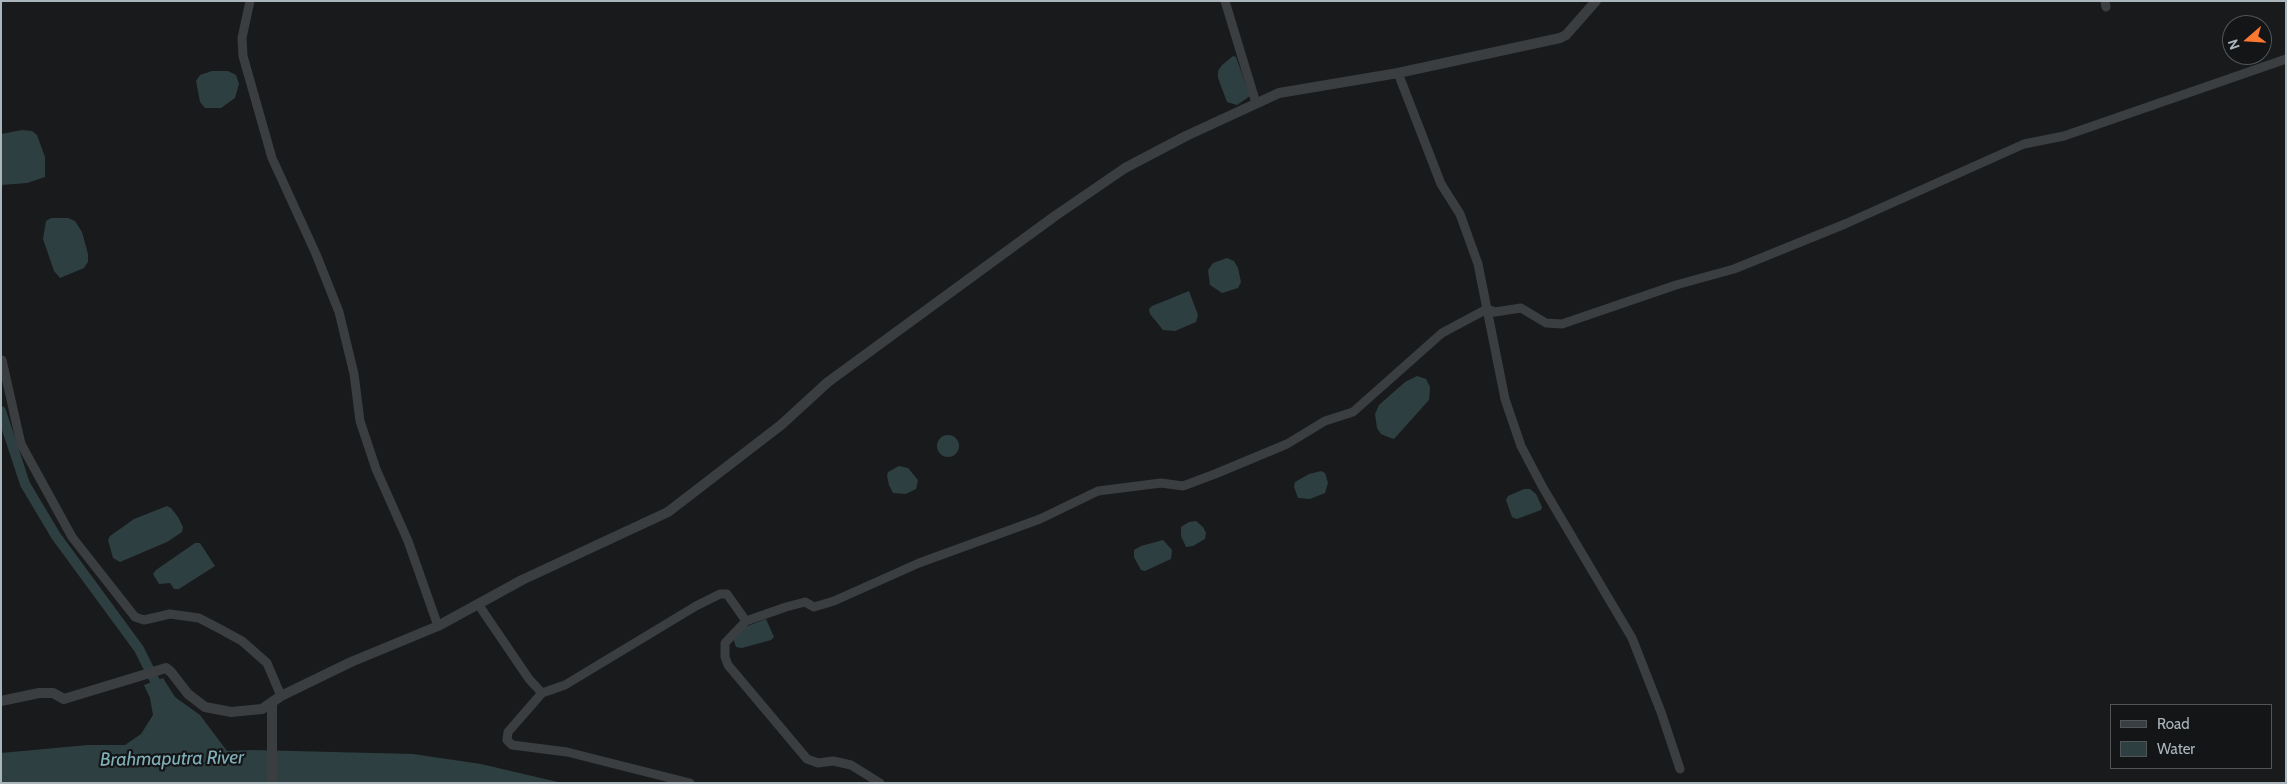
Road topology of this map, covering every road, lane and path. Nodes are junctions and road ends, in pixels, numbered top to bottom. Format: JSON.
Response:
{"nodes":[{"id":1,"x":250,"y":1,"type":"edge"},
{"id":2,"x":1225,"y":1,"type":"edge"},
{"id":3,"x":1596,"y":1,"type":"edge"},
{"id":4,"x":2286,"y":59,"type":"edge"},
{"id":5,"x":1398,"y":73,"type":"junction"},
{"id":6,"x":1256,"y":103,"type":"junction"},
{"id":7,"x":1487,"y":309,"type":"junction"},
{"id":8,"x":2,"y":360,"type":"dead end"},
{"id":9,"x":478,"y":604,"type":"junction"},
{"id":10,"x":746,"y":621,"type":"junction"},
{"id":11,"x":438,"y":626,"type":"junction"},
{"id":12,"x":542,"y":693,"type":"junction"},
{"id":13,"x":281,"y":696,"type":"junction"},
{"id":14,"x":1,"y":701,"type":"edge"},
{"id":15,"x":272,"y":703,"type":"junction"},
{"id":16,"x":1680,"y":769,"type":"dead end"},
{"id":17,"x":272,"y":783,"type":"edge"},
{"id":18,"x":690,"y":783,"type":"edge"},
{"id":19,"x":880,"y":783,"type":"edge"}],
"edges":[{"from":1,"to":11,"type":"street"},
{"from":2,"to":6,"type":"street"},
{"from":3,"to":5,"type":"street"},
{"from":4,"to":7,"type":"street"},
{"from":5,"to":6,"type":"street"},
{"from":5,"to":7,"type":"street"},
{"from":6,"to":9,"type":"street"},
{"from":7,"to":10,"type":"street"},
{"from":7,"to":16,"type":"street"},
{"from":8,"to":13,"type":"street"},
{"from":9,"to":11,"type":"street"},
{"from":9,"to":12,"type":"street"},
{"from":10,"to":12,"type":"street"},
{"from":10,"to":19,"type":"street"},
{"from":11,"to":13,"type":"street"},
{"from":12,"to":18,"type":"street"},
{"from":13,"to":15,"type":"street"},
{"from":14,"to":15,"type":"street"},
{"from":15,"to":17,"type":"street"}]}
